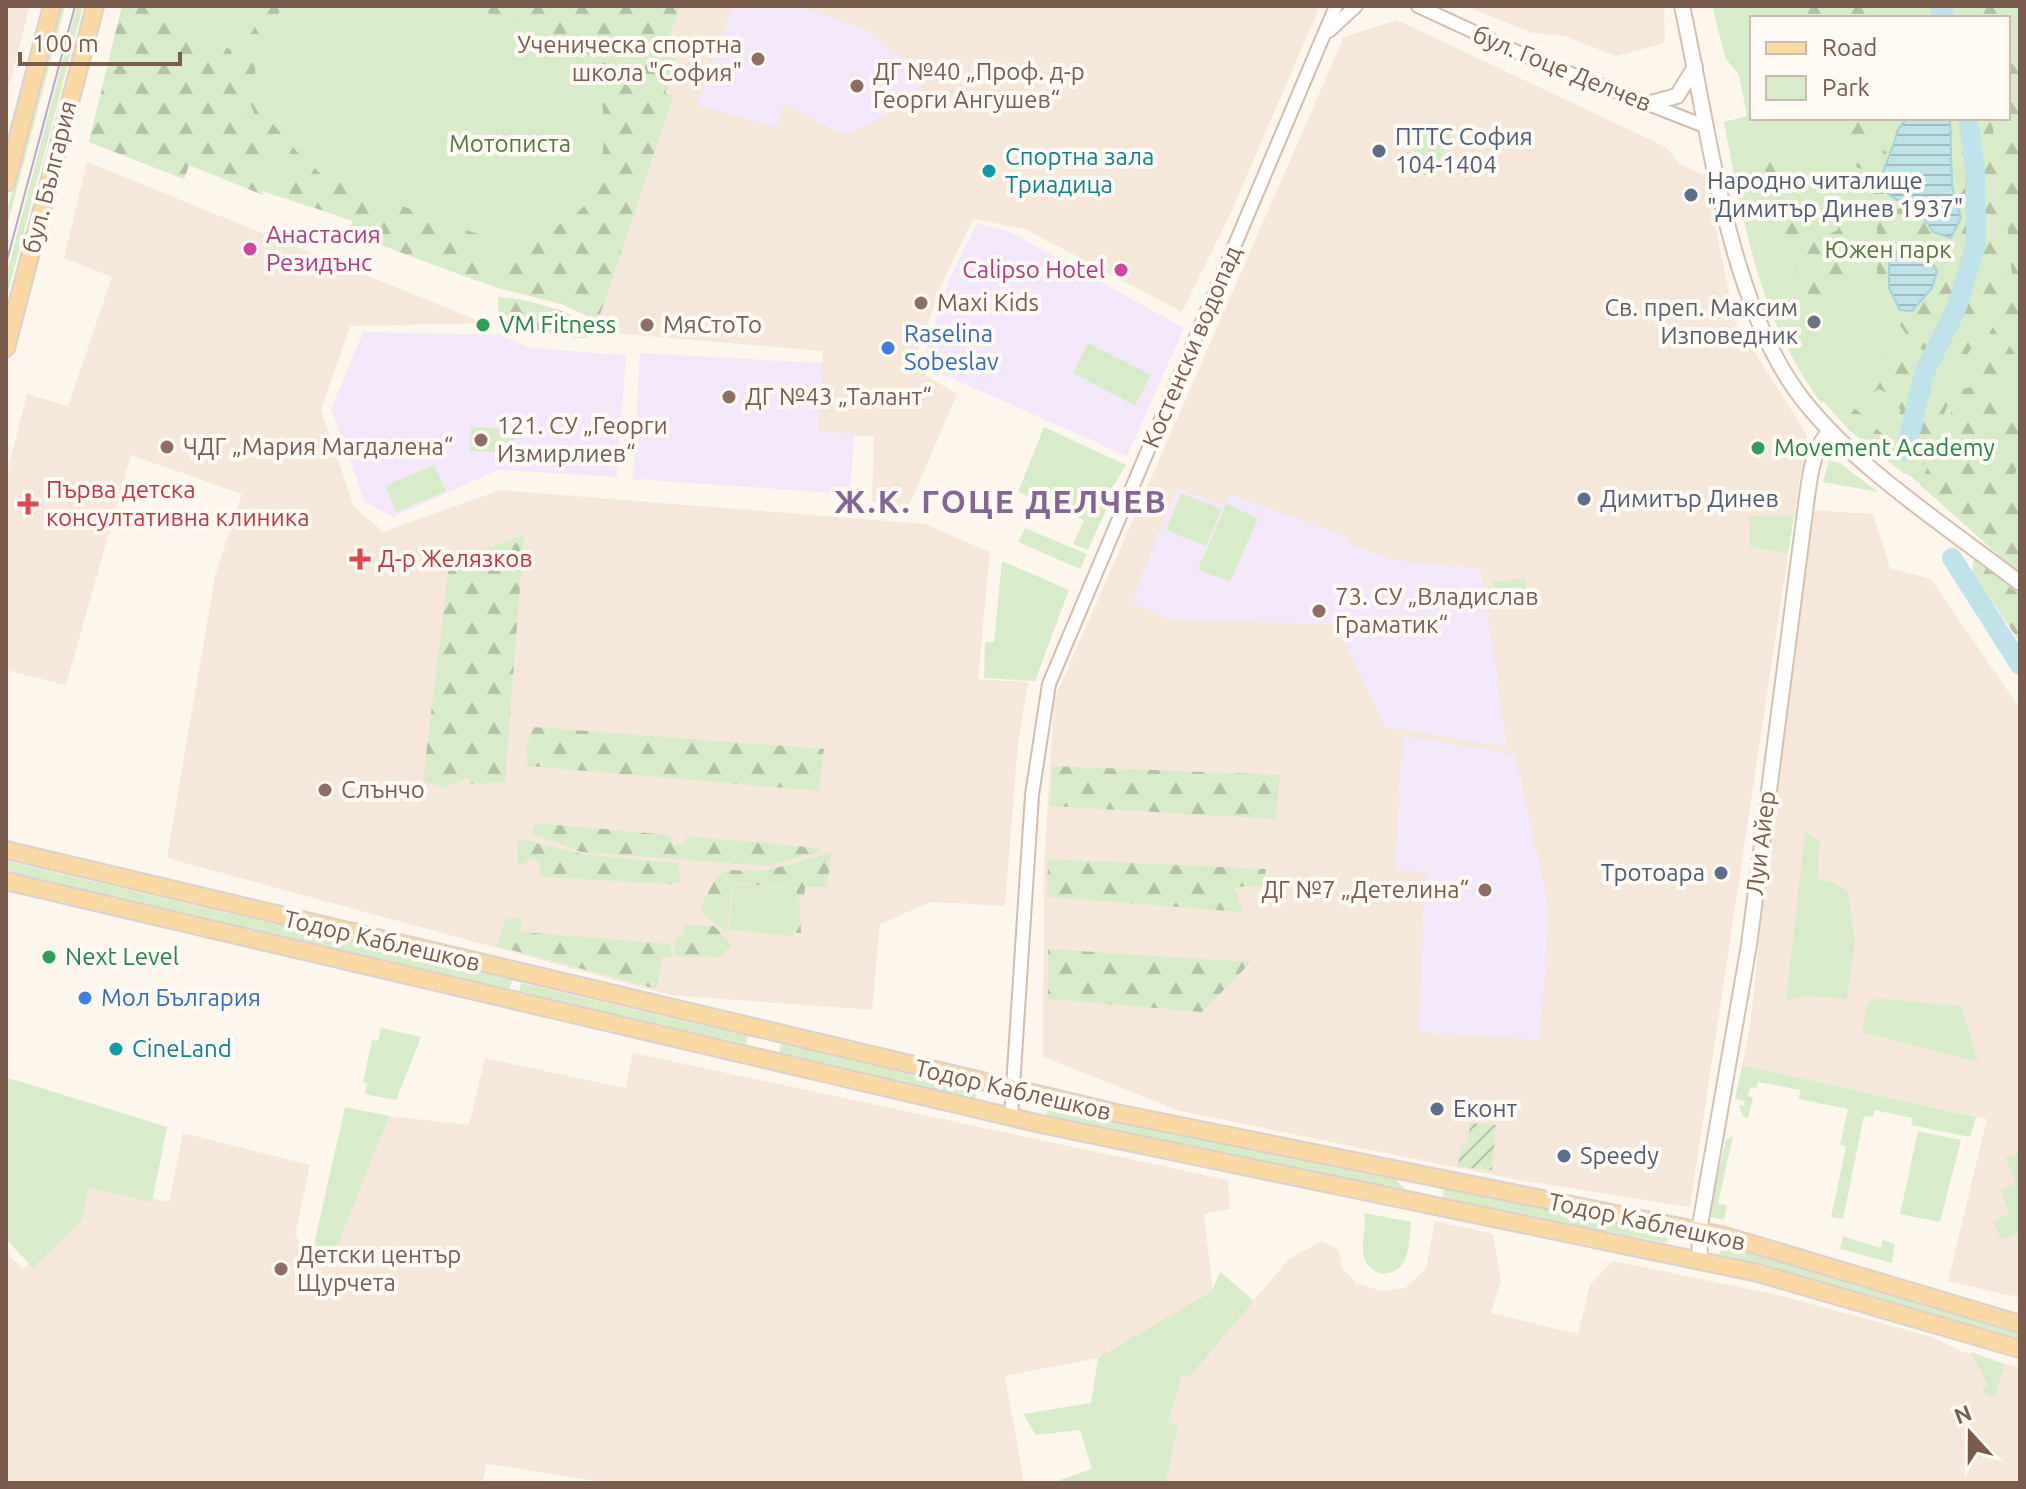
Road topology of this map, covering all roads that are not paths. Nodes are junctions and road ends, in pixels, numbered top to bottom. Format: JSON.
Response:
{"nodes":[{"id":1,"x":52,"y":6,"type":"edge"},
{"id":2,"x":95,"y":6,"type":"edge"},
{"id":3,"x":1336,"y":6,"type":"edge"},
{"id":4,"x":1356,"y":6,"type":"edge"},
{"id":5,"x":1418,"y":6,"type":"edge"},
{"id":6,"x":1682,"y":6,"type":"edge"},
{"id":7,"x":1324,"y":37,"type":"junction"},
{"id":8,"x":1695,"y":67,"type":"junction"},
{"id":9,"x":1647,"y":104,"type":"junction"},
{"id":10,"x":1707,"y":127,"type":"junction"},
{"id":11,"x":6,"y":183,"type":"edge"},
{"id":12,"x":6,"y":348,"type":"edge"},
{"id":13,"x":1830,"y":431,"type":"junction"},
{"id":14,"x":2020,"y":583,"type":"edge"},
{"id":15,"x":6,"y":850,"type":"edge"},
{"id":16,"x":6,"y":881,"type":"edge"},
{"id":17,"x":1015,"y":1091,"type":"junction"},
{"id":18,"x":1011,"y":1117,"type":"junction"},
{"id":19,"x":1699,"y":1231,"type":"junction"},
{"id":20,"x":1700,"y":1260,"type":"junction"},
{"id":21,"x":2020,"y":1324,"type":"edge"},
{"id":22,"x":2020,"y":1349,"type":"edge"}],
"edges":[{"from":1,"to":11,"type":"main road","name":"бул. България"},
{"from":2,"to":12,"type":"main road","name":"бул. България"},
{"from":3,"to":7,"type":"street","name":"Костенски водопад"},
{"from":4,"to":7,"type":"street"},
{"from":5,"to":9,"type":"street","name":"бул. Гоце Делчев"},
{"from":6,"to":8,"type":"main road"},
{"from":7,"to":17,"type":"street","name":"Костенски водопад"},
{"from":8,"to":9,"type":"main road"},
{"from":8,"to":10,"type":"main road"},
{"from":9,"to":10,"type":"street","name":"бул. Гоце Делчев"},
{"from":10,"to":13,"type":"main road"},
{"from":13,"to":14,"type":"main road"},
{"from":13,"to":19,"type":"main road","name":"Луи Айер"},
{"from":15,"to":17,"type":"main road","name":"Тодор Каблешков"},
{"from":16,"to":18,"type":"main road","name":"Тодор Каблешков"},
{"from":17,"to":18,"type":"street","name":"Костенски водопад"},
{"from":17,"to":19,"type":"main road","name":"Тодор Каблешков"},
{"from":18,"to":20,"type":"main road","name":"Тодор Каблешков"},
{"from":19,"to":20,"type":"main road","name":"Луи Айер"},
{"from":19,"to":21,"type":"main road","name":"Тодор Каблешков"},
{"from":20,"to":22,"type":"main road","name":"Тодор Каблешков"}]}
